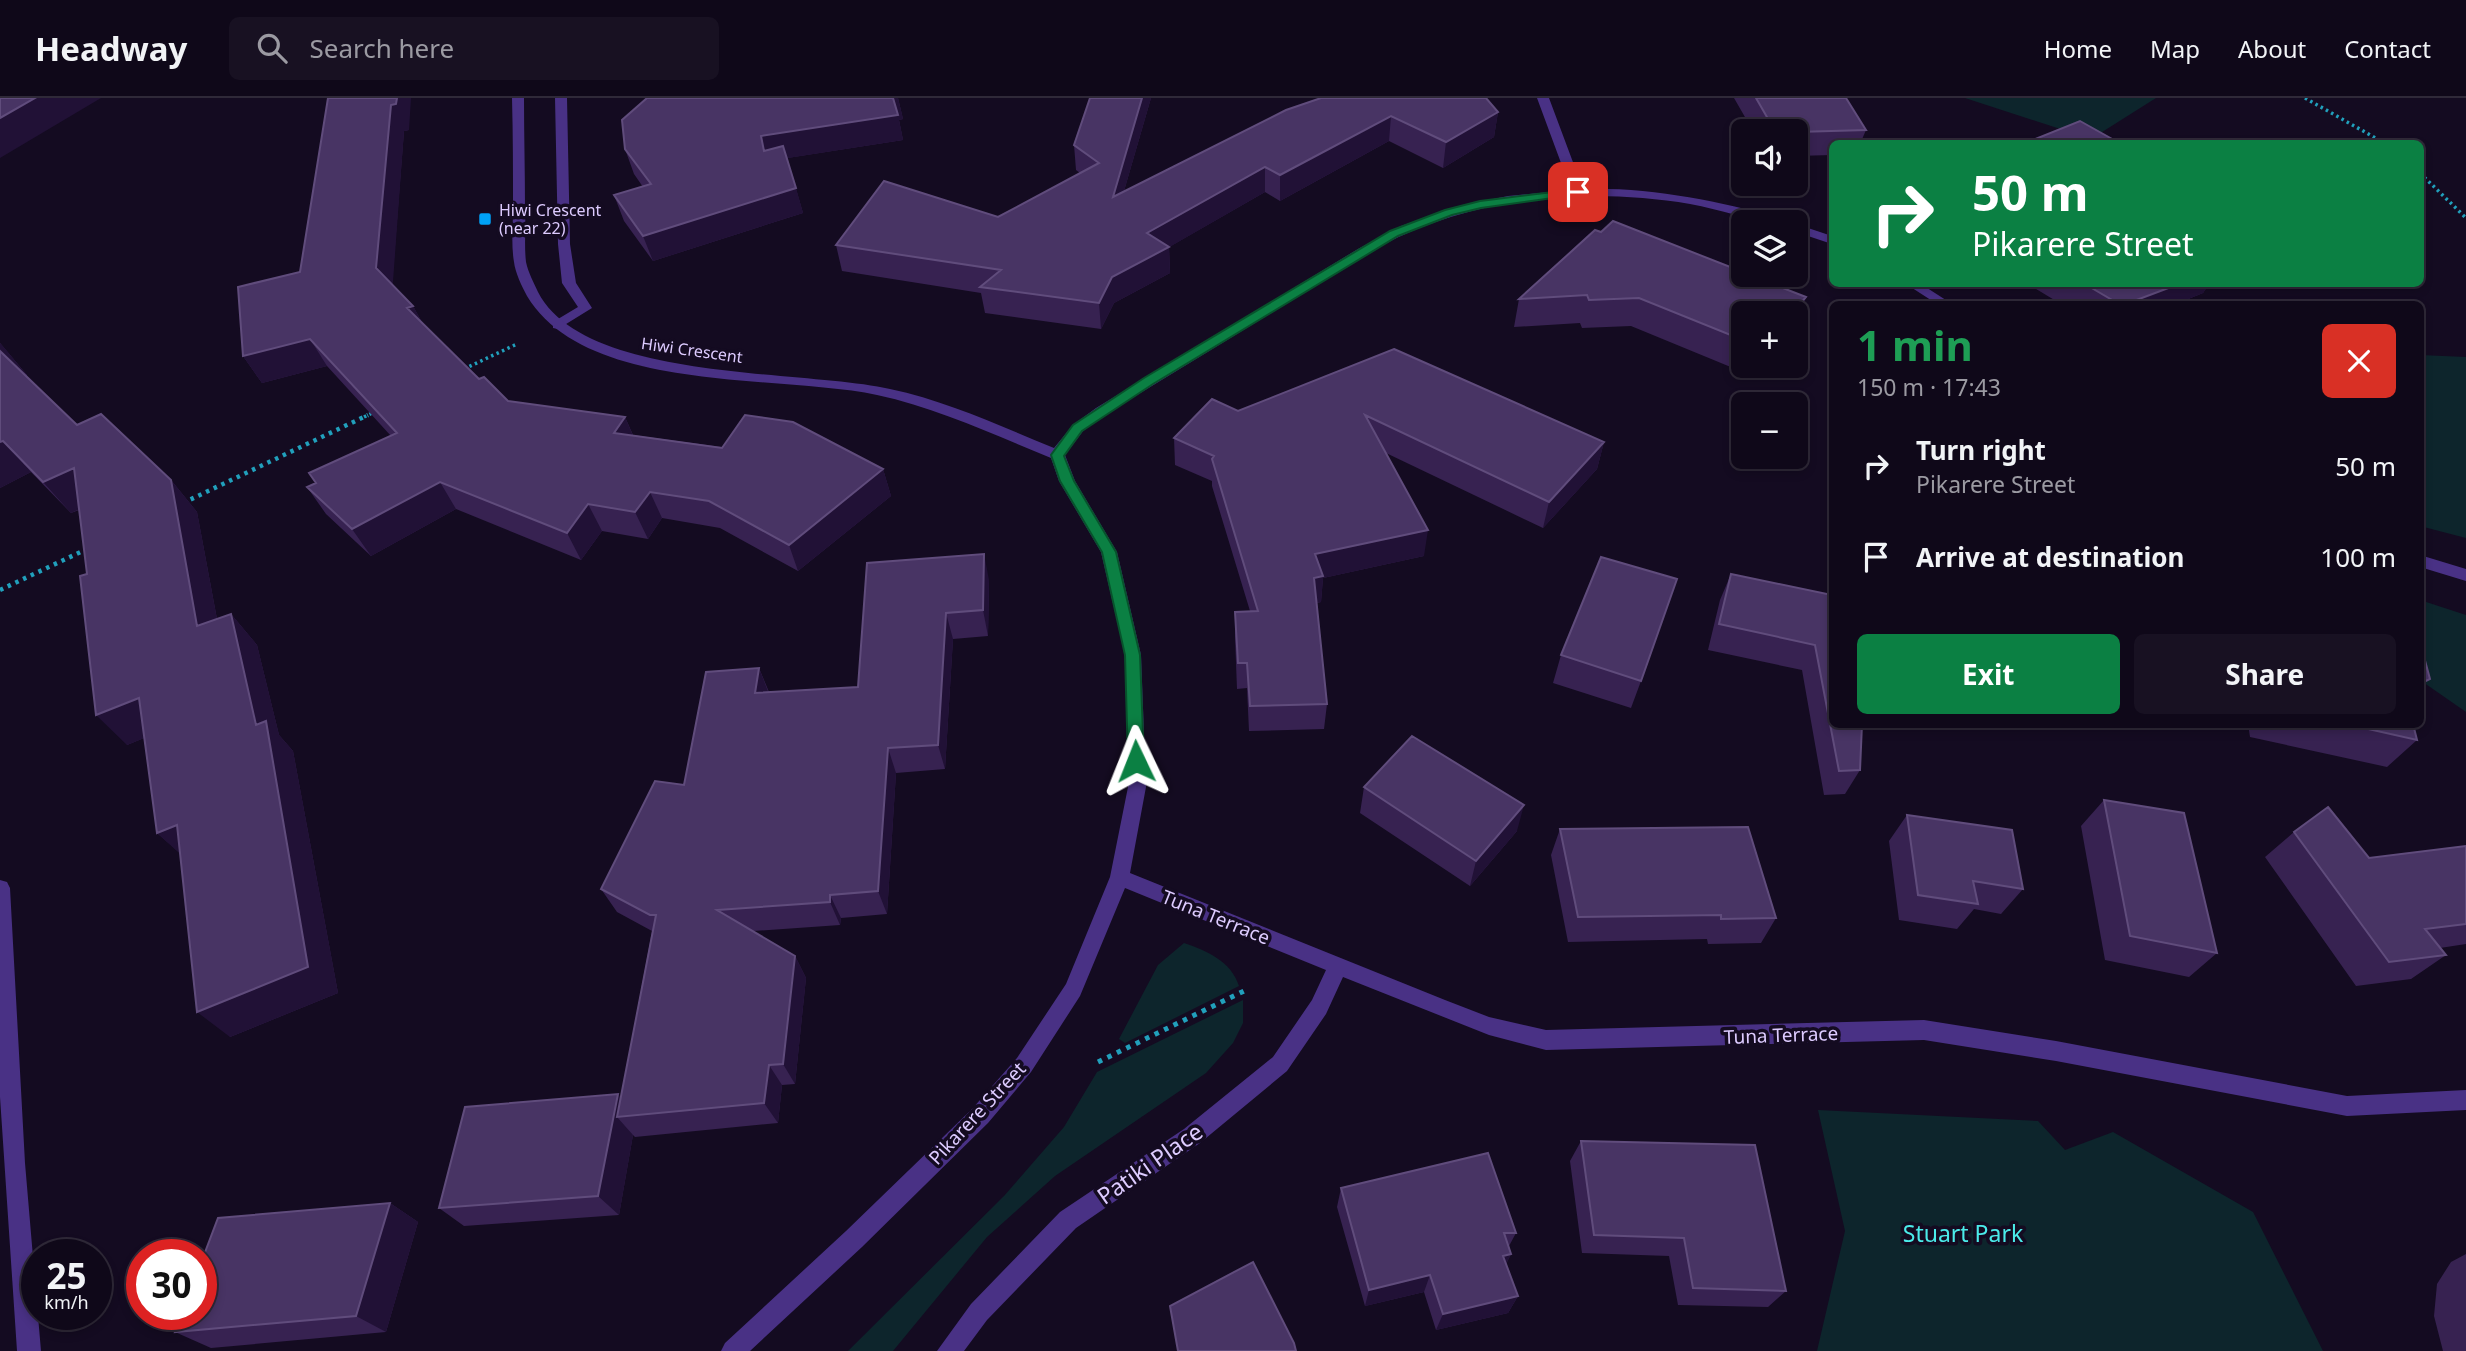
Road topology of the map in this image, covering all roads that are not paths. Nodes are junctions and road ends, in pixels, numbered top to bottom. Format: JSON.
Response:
{"nodes":[{"id":1,"x":518,"y":98,"type":"edge"},
{"id":2,"x":561,"y":98,"type":"edge"},
{"id":3,"x":1543,"y":98,"type":"edge"},
{"id":4,"x":1578,"y":192,"type":"junction"},
{"id":5,"x":1731,"y":211,"type":"edge"},
{"id":6,"x":1808,"y":232,"type":"edge"},
{"id":7,"x":1829,"y":239,"type":"edge"},
{"id":8,"x":1918,"y":287,"type":"edge"},
{"id":9,"x":1940,"y":301,"type":"edge"},
{"id":10,"x":558,"y":325,"type":"junction"},
{"id":11,"x":1057,"y":455,"type":"junction"},
{"id":12,"x":2424,"y":562,"type":"edge"},
{"id":13,"x":2466,"y":575,"type":"edge"},
{"id":14,"x":1120,"y":877,"type":"junction"},
{"id":15,"x":0,"y":888,"type":"edge"},
{"id":16,"x":1337,"y":967,"type":"junction"},
{"id":17,"x":2466,"y":1100,"type":"edge"},
{"id":18,"x":29,"y":1351,"type":"edge"},
{"id":19,"x":733,"y":1351,"type":"edge"},
{"id":20,"x":949,"y":1351,"type":"edge"}],
"edges":[{"from":1,"to":10,"type":"street","name":"Hiwi Crescent"},
{"from":2,"to":10,"type":"street"},
{"from":3,"to":4,"type":"street"},
{"from":4,"to":5,"type":"street"},
{"from":4,"to":11,"type":"street"},
{"from":6,"to":7,"type":"street"},
{"from":8,"to":9,"type":"street"},
{"from":10,"to":11,"type":"street","name":"Hiwi Crescent"},
{"from":11,"to":14,"type":"street","name":"Pikarere Street"},
{"from":12,"to":13,"type":"street"},
{"from":14,"to":16,"type":"street","name":"Tuna Terrace"},
{"from":14,"to":19,"type":"street","name":"Pikarere Street"},
{"from":15,"to":18,"type":"street"},
{"from":16,"to":17,"type":"street","name":"Tuna Terrace"},
{"from":16,"to":20,"type":"street","name":"Patiki Place"}]}
